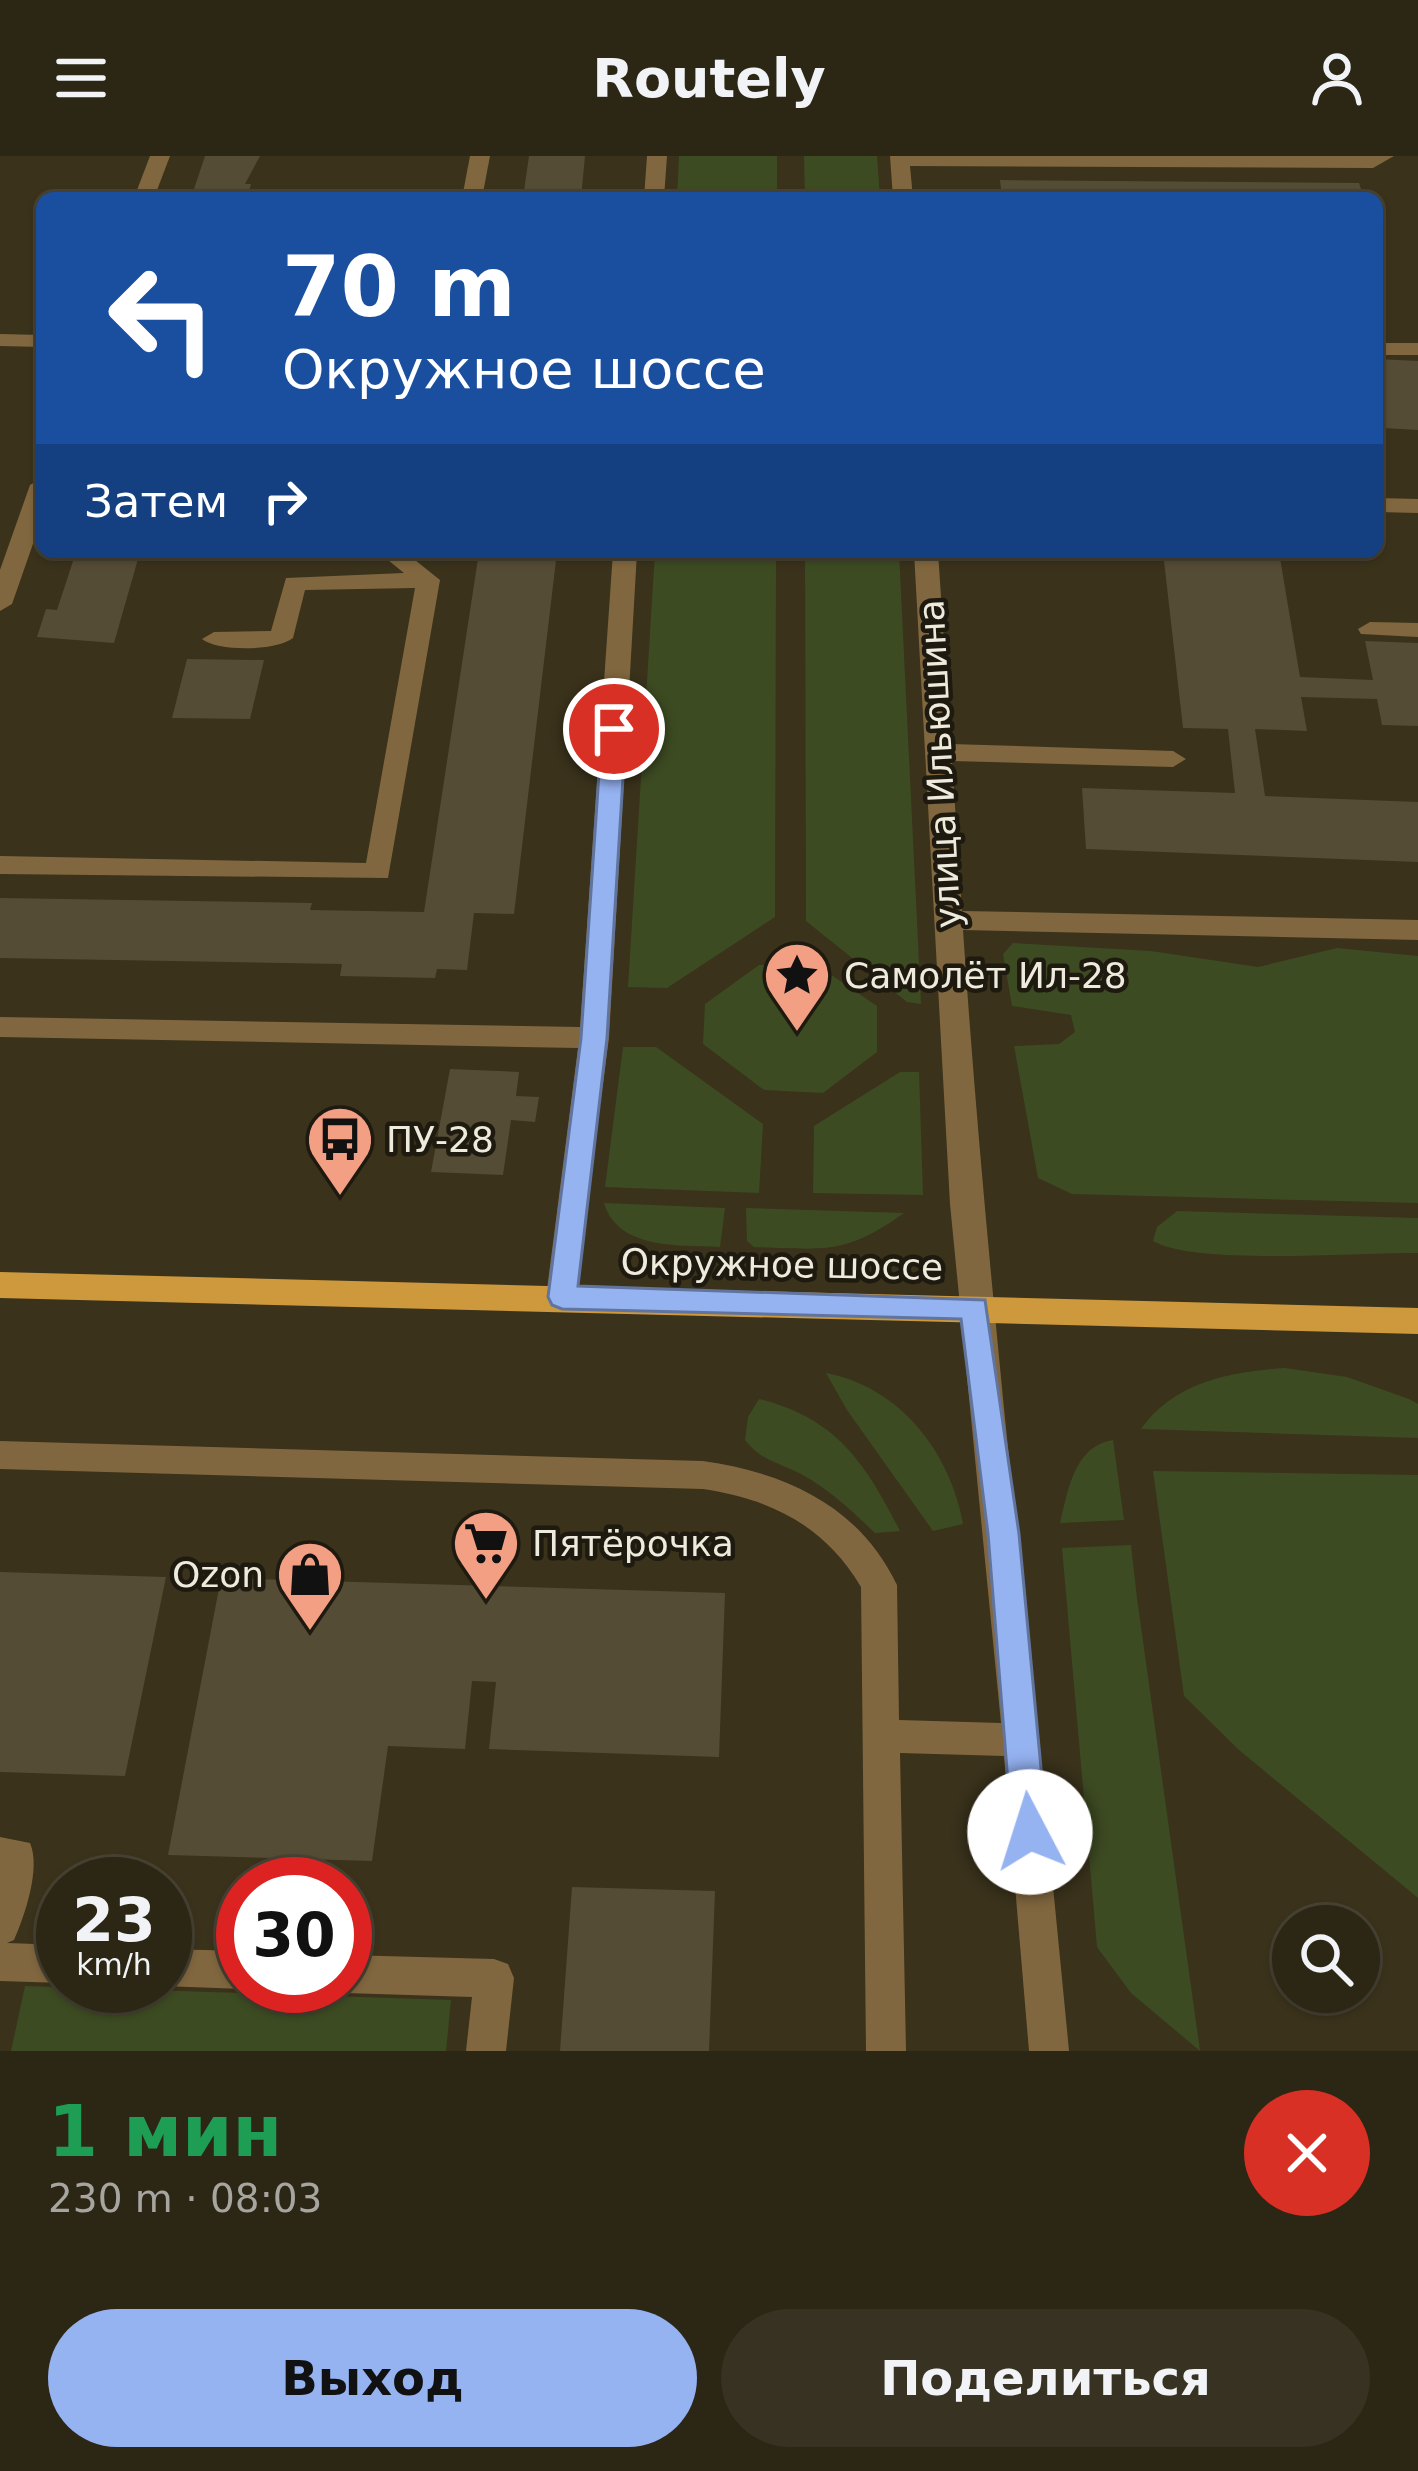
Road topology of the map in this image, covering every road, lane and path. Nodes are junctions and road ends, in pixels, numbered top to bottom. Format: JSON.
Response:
{"nodes":[{"id":1,"x":160,"y":156,"type":"edge"},
{"id":2,"x":480,"y":156,"type":"edge"},
{"id":3,"x":657,"y":156,"type":"edge"},
{"id":4,"x":1384,"y":156,"type":"edge"},
{"id":5,"x":900,"y":158,"type":"edge"},
{"id":6,"x":146,"y":192,"type":"edge"},
{"id":7,"x":473,"y":192,"type":"edge"},
{"id":8,"x":654,"y":192,"type":"edge"},
{"id":9,"x":903,"y":192,"type":"edge"},
{"id":10,"x":0,"y":340,"type":"edge"},
{"id":11,"x":36,"y":340,"type":"edge"},
{"id":12,"x":1383,"y":349,"type":"edge"},
{"id":13,"x":1418,"y":349,"type":"edge"},
{"id":14,"x":36,"y":502,"type":"edge"},
{"id":15,"x":1383,"y":505,"type":"edge"},
{"id":16,"x":1418,"y":506,"type":"edge"},
{"id":17,"x":398,"y":558,"type":"edge"},
{"id":18,"x":626,"y":558,"type":"edge"},
{"id":19,"x":926,"y":558,"type":"edge"},
{"id":20,"x":428,"y":580,"type":"junction"},
{"id":21,"x":0,"y":604,"type":"edge"},
{"id":22,"x":1370,"y":629,"type":"dead end"},
{"id":23,"x":1418,"y":630,"type":"edge"},
{"id":24,"x":214,"y":639,"type":"dead end"},
{"id":25,"x":938,"y":752,"type":"junction"},
{"id":26,"x":1173,"y":759,"type":"dead end"},
{"id":27,"x":0,"y":865,"type":"edge"},
{"id":28,"x":948,"y":920,"type":"junction"},
{"id":29,"x":1418,"y":930,"type":"edge"},
{"id":30,"x":0,"y":1027,"type":"edge"},
{"id":31,"x":594,"y":1038,"type":"junction"},
{"id":32,"x":0,"y":1286,"type":"edge"},
{"id":33,"x":562,"y":1297,"type":"junction"},
{"id":34,"x":974,"y":1308,"type":"junction"},
{"id":35,"x":1418,"y":1321,"type":"edge"},
{"id":36,"x":0,"y":1455,"type":"edge"},
{"id":37,"x":882,"y":1736,"type":"junction"},
{"id":38,"x":1021,"y":1740,"type":"junction"},
{"id":39,"x":0,"y":1856,"type":"edge"},
{"id":40,"x":0,"y":1927,"type":"edge"},
{"id":41,"x":0,"y":1962,"type":"edge"},
{"id":42,"x":36,"y":1963,"type":"edge"},
{"id":43,"x":372,"y":1975,"type":"edge"},
{"id":44,"x":486,"y":2051,"type":"edge"},
{"id":45,"x":886,"y":2051,"type":"edge"},
{"id":46,"x":1049,"y":2051,"type":"edge"}],
"edges":[{"from":1,"to":6,"type":"street"},
{"from":2,"to":7,"type":"street"},
{"from":3,"to":8,"type":"street"},
{"from":4,"to":5,"type":"street"},
{"from":5,"to":9,"type":"street"},
{"from":10,"to":11,"type":"street"},
{"from":12,"to":13,"type":"street"},
{"from":14,"to":21,"type":"street"},
{"from":15,"to":16,"type":"street"},
{"from":17,"to":20,"type":"street"},
{"from":18,"to":31,"type":"street"},
{"from":19,"to":25,"type":"street","name":"улица Ильюшина"},
{"from":20,"to":24,"type":"street"},
{"from":20,"to":27,"type":"street"},
{"from":22,"to":23,"type":"street"},
{"from":25,"to":26,"type":"street"},
{"from":25,"to":28,"type":"street","name":"улица Ильюшина"},
{"from":28,"to":29,"type":"street"},
{"from":28,"to":34,"type":"street","name":"улица Ильюшина"},
{"from":30,"to":31,"type":"street"},
{"from":31,"to":33,"type":"street"},
{"from":32,"to":33,"type":"main road","name":"Окружное шоссе"},
{"from":33,"to":34,"type":"main road","name":"Окружное шоссе"},
{"from":34,"to":35,"type":"main road","name":"Окружное шоссе"},
{"from":34,"to":38,"type":"street","name":"улица Ильюшина"},
{"from":36,"to":37,"type":"street"},
{"from":37,"to":38,"type":"street"},
{"from":37,"to":45,"type":"street"},
{"from":38,"to":46,"type":"street","name":"улица Ильюшина"},
{"from":39,"to":40,"type":"street"},
{"from":41,"to":42,"type":"street"},
{"from":43,"to":44,"type":"street"}]}
